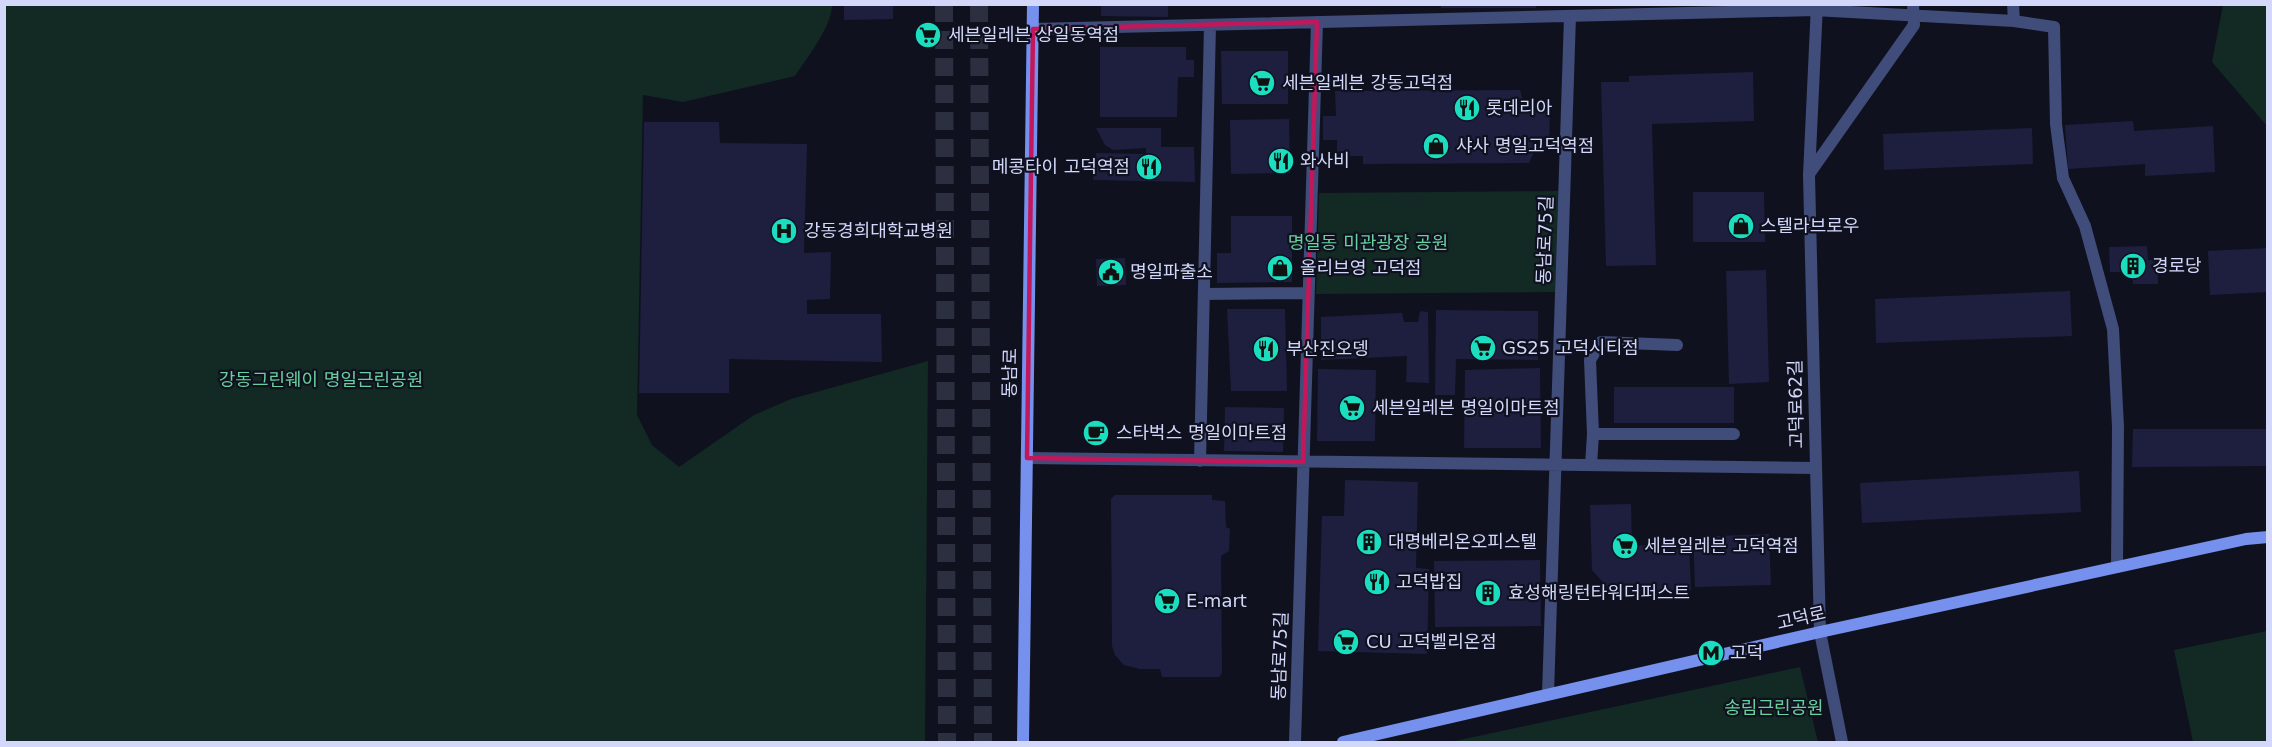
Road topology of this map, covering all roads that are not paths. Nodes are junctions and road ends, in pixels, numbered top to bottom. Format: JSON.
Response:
{"nodes":[{"id":1,"x":1034,"y":4,"type":"edge"},
{"id":2,"x":2013,"y":4,"type":"edge"},
{"id":3,"x":1816,"y":7,"type":"edge"},
{"id":4,"x":1913,"y":10,"type":"edge"},
{"id":5,"x":1570,"y":16,"type":"junction"},
{"id":6,"x":2014,"y":21,"type":"junction"},
{"id":7,"x":1317,"y":22,"type":"junction"},
{"id":8,"x":1210,"y":25,"type":"junction"},
{"id":9,"x":1034,"y":29,"type":"junction"},
{"id":10,"x":1809,"y":175,"type":"junction"},
{"id":11,"x":1308,"y":293,"type":"junction"},
{"id":12,"x":1204,"y":294,"type":"junction"},
{"id":13,"x":1677,"y":345,"type":"dead end"},
{"id":14,"x":1593,"y":434,"type":"junction"},
{"id":15,"x":1734,"y":434,"type":"dead end"},
{"id":16,"x":1026,"y":458,"type":"junction"},
{"id":17,"x":1200,"y":461,"type":"junction"},
{"id":18,"x":1303,"y":462,"type":"junction"},
{"id":19,"x":1556,"y":465,"type":"junction"},
{"id":20,"x":1591,"y":465,"type":"junction"},
{"id":21,"x":1815,"y":468,"type":"junction"},
{"id":22,"x":2268,"y":537,"type":"edge"},
{"id":23,"x":2117,"y":567,"type":"junction"},
{"id":24,"x":1820,"y":632,"type":"junction"},
{"id":25,"x":1548,"y":694,"type":"junction"},
{"id":26,"x":1023,"y":742,"type":"edge"},
{"id":27,"x":1295,"y":742,"type":"edge"},
{"id":28,"x":1344,"y":742,"type":"edge"},
{"id":29,"x":1842,"y":742,"type":"edge"}],
"edges":[{"from":1,"to":9,"type":"main road","name":"동남로"},
{"from":2,"to":6,"type":"street"},
{"from":3,"to":4,"type":"street"},
{"from":3,"to":5,"type":"street"},
{"from":3,"to":10,"type":"street","name":"고덕로62길"},
{"from":4,"to":6,"type":"street"},
{"from":4,"to":10,"type":"street"},
{"from":5,"to":7,"type":"street"},
{"from":5,"to":19,"type":"street","name":"동남로75길"},
{"from":6,"to":23,"type":"street"},
{"from":7,"to":8,"type":"street"},
{"from":7,"to":11,"type":"street","name":"동남로75길"},
{"from":8,"to":9,"type":"street"},
{"from":8,"to":12,"type":"street"},
{"from":9,"to":16,"type":"main road","name":"동남로"},
{"from":10,"to":21,"type":"street","name":"고덕로62길"},
{"from":11,"to":12,"type":"street"},
{"from":11,"to":18,"type":"street","name":"동남로75길"},
{"from":12,"to":17,"type":"street"},
{"from":13,"to":14,"type":"street"},
{"from":14,"to":15,"type":"street"},
{"from":14,"to":20,"type":"street"},
{"from":16,"to":17,"type":"street"},
{"from":16,"to":26,"type":"main road","name":"동남로"},
{"from":17,"to":18,"type":"street"},
{"from":18,"to":19,"type":"street"},
{"from":18,"to":27,"type":"street","name":"동남로75길"},
{"from":19,"to":20,"type":"street"},
{"from":19,"to":25,"type":"street","name":"동남로75길"},
{"from":20,"to":21,"type":"street"},
{"from":21,"to":24,"type":"street","name":"고덕로62길"},
{"from":22,"to":23,"type":"main road","name":"고덕로"},
{"from":23,"to":24,"type":"main road","name":"고덕로"},
{"from":24,"to":25,"type":"main road","name":"고덕로"},
{"from":24,"to":29,"type":"street","name":"고덕로62길"},
{"from":25,"to":28,"type":"main road","name":"고덕로"}]}
